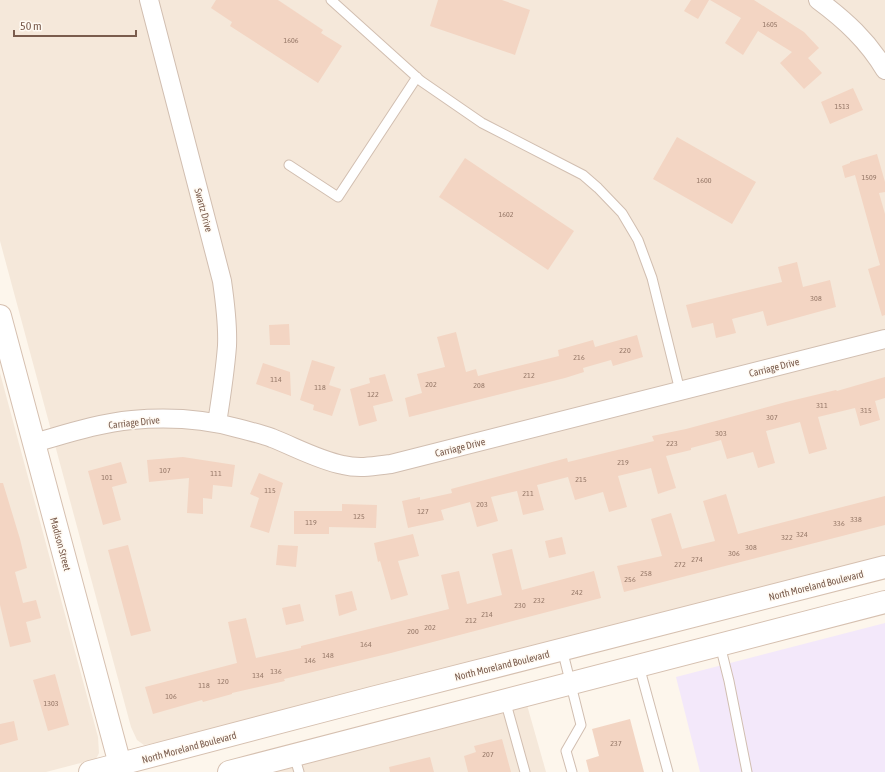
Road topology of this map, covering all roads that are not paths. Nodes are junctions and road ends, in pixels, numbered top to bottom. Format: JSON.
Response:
{"nodes":[{"id":1,"x":149,"y":0,"type":"edge"},
{"id":2,"x":331,"y":0,"type":"edge"},
{"id":3,"x":818,"y":0,"type":"edge"},
{"id":4,"x":885,"y":70,"type":"edge"},
{"id":5,"x":417,"y":77,"type":"junction"},
{"id":6,"x":289,"y":165,"type":"dead end"},
{"id":7,"x":0,"y":316,"type":"edge"},
{"id":8,"x":885,"y":339,"type":"edge"},
{"id":9,"x":680,"y":391,"type":"junction"},
{"id":10,"x":217,"y":423,"type":"junction"},
{"id":11,"x":34,"y":443,"type":"junction"},
{"id":12,"x":885,"y":567,"type":"edge"},
{"id":13,"x":885,"y":602,"type":"edge"},
{"id":14,"x":720,"y":645,"type":"junction"},
{"id":15,"x":562,"y":650,"type":"junction"},
{"id":16,"x":639,"y":666,"type":"junction"},
{"id":17,"x":571,"y":684,"type":"junction"},
{"id":18,"x":505,"y":700,"type":"junction"},
{"id":19,"x":243,"y":732,"type":"junction"},
{"id":20,"x":296,"y":764,"type":"edge"},
{"id":21,"x":253,"y":766,"type":"junction"},
{"id":22,"x":121,"y":768,"type":"edge"},
{"id":23,"x":90,"y":772,"type":"edge"},
{"id":24,"x":229,"y":772,"type":"edge"},
{"id":25,"x":525,"y":772,"type":"edge"},
{"id":26,"x":572,"y":772,"type":"edge"},
{"id":27,"x":668,"y":772,"type":"edge"},
{"id":28,"x":747,"y":772,"type":"edge"}],
"edges":[{"from":1,"to":10,"type":"street","name":"Swartz Drive"},
{"from":2,"to":5,"type":"lane"},
{"from":3,"to":4,"type":"street"},
{"from":5,"to":6,"type":"lane"},
{"from":5,"to":9,"type":"lane"},
{"from":7,"to":11,"type":"street","name":"Madison Street"},
{"from":8,"to":9,"type":"street","name":"Carriage Drive"},
{"from":9,"to":10,"type":"street","name":"Carriage Drive"},
{"from":10,"to":11,"type":"street","name":"Carriage Drive"},
{"from":11,"to":22,"type":"street","name":"Madison Street"},
{"from":12,"to":15,"type":"street","name":"North Moreland Boulevard"},
{"from":13,"to":14,"type":"street"},
{"from":14,"to":16,"type":"street"},
{"from":14,"to":28,"type":"lane"},
{"from":15,"to":17,"type":"lane"},
{"from":15,"to":19,"type":"street","name":"North Moreland Boulevard"},
{"from":16,"to":17,"type":"street"},
{"from":16,"to":27,"type":"lane"},
{"from":17,"to":18,"type":"street"},
{"from":17,"to":26,"type":"lane"},
{"from":18,"to":20,"type":"street"},
{"from":18,"to":25,"type":"lane"},
{"from":19,"to":21,"type":"street"},
{"from":19,"to":22,"type":"street","name":"North Moreland Boulevard"},
{"from":20,"to":21,"type":"street"},
{"from":21,"to":24,"type":"street"},
{"from":22,"to":23,"type":"street","name":"North Moreland Boulevard"}]}
